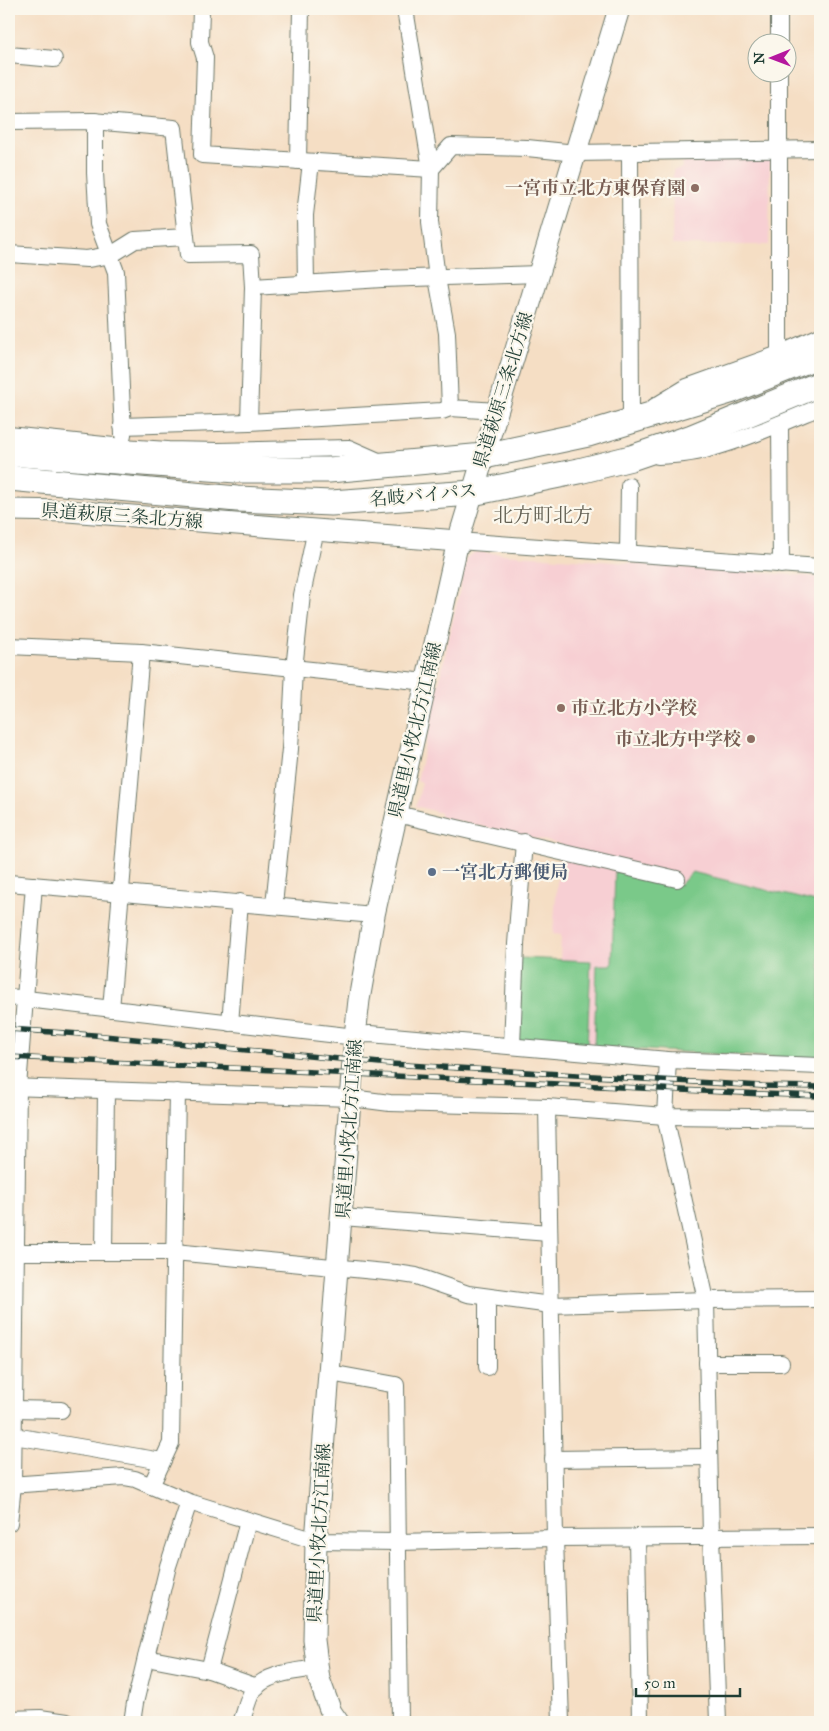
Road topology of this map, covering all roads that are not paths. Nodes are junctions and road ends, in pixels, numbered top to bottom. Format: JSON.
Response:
{"nodes":[{"id":1,"x":201,"y":9,"type":"edge"},
{"id":2,"x":301,"y":9,"type":"edge"},
{"id":3,"x":405,"y":9,"type":"edge"},
{"id":4,"x":619,"y":9,"type":"edge"},
{"id":5,"x":779,"y":9,"type":"edge"},
{"id":6,"x":779,"y":32,"type":"edge"},
{"id":7,"x":9,"y":55,"type":"edge"},
{"id":8,"x":54,"y":59,"type":"dead end"},
{"id":9,"x":780,"y":82,"type":"edge"},
{"id":10,"x":95,"y":121,"type":"junction"},
{"id":11,"x":9,"y":122,"type":"edge"},
{"id":12,"x":780,"y":149,"type":"junction"},
{"id":13,"x":820,"y":149,"type":"edge"},
{"id":14,"x":177,"y":153,"type":"junction"},
{"id":15,"x":576,"y":153,"type":"junction"},
{"id":16,"x":630,"y":153,"type":"junction"},
{"id":17,"x":202,"y":155,"type":"junction"},
{"id":18,"x":305,"y":161,"type":"junction"},
{"id":19,"x":431,"y":169,"type":"junction"},
{"id":20,"x":186,"y":237,"type":"junction"},
{"id":21,"x":9,"y":254,"type":"edge"},
{"id":22,"x":112,"y":255,"type":"junction"},
{"id":23,"x":538,"y":274,"type":"junction"},
{"id":24,"x":437,"y":278,"type":"junction"},
{"id":25,"x":306,"y":284,"type":"junction"},
{"id":26,"x":253,"y":287,"type":"junction"},
{"id":27,"x":820,"y":336,"type":"edge"},
{"id":28,"x":779,"y":354,"type":"junction"},
{"id":29,"x":820,"y":355,"type":"edge"},
{"id":30,"x":820,"y":384,"type":"edge"},
{"id":31,"x":820,"y":407,"type":"edge"},
{"id":32,"x":450,"y":408,"type":"junction"},
{"id":33,"x":498,"y":410,"type":"junction"},
{"id":34,"x":631,"y":421,"type":"junction"},
{"id":35,"x":248,"y":422,"type":"junction"},
{"id":36,"x":780,"y":424,"type":"junction"},
{"id":37,"x":122,"y":426,"type":"junction"},
{"id":38,"x":9,"y":435,"type":"edge"},
{"id":39,"x":123,"y":447,"type":"junction"},
{"id":40,"x":9,"y":453,"type":"edge"},
{"id":41,"x":484,"y":456,"type":"junction"},
{"id":42,"x":631,"y":458,"type":"junction"},
{"id":43,"x":387,"y":465,"type":"junction"},
{"id":44,"x":9,"y":478,"type":"edge"},
{"id":45,"x":629,"y":486,"type":"dead end"},
{"id":46,"x":472,"y":493,"type":"junction"},
{"id":47,"x":9,"y":510,"type":"edge"},
{"id":48,"x":316,"y":530,"type":"junction"},
{"id":49,"x":458,"y":541,"type":"junction"},
{"id":50,"x":628,"y":553,"type":"junction"},
{"id":51,"x":781,"y":564,"type":"junction"},
{"id":52,"x":820,"y":568,"type":"edge"},
{"id":53,"x":9,"y":646,"type":"edge"},
{"id":54,"x":141,"y":652,"type":"junction"},
{"id":55,"x":294,"y":669,"type":"junction"},
{"id":56,"x":426,"y":682,"type":"junction"},
{"id":57,"x":397,"y":814,"type":"junction"},
{"id":58,"x":524,"y":842,"type":"junction"},
{"id":59,"x":677,"y":878,"type":"dead end"},
{"id":60,"x":9,"y":883,"type":"edge"},
{"id":61,"x":34,"y":885,"type":"junction"},
{"id":62,"x":120,"y":892,"type":"junction"},
{"id":63,"x":240,"y":902,"type":"junction"},
{"id":64,"x":274,"y":905,"type":"junction"},
{"id":65,"x":374,"y":915,"type":"junction"},
{"id":66,"x":16,"y":998,"type":"edge"},
{"id":67,"x":111,"y":1009,"type":"junction"},
{"id":68,"x":230,"y":1023,"type":"junction"},
{"id":69,"x":355,"y":1036,"type":"junction"},
{"id":70,"x":512,"y":1046,"type":"junction"},
{"id":71,"x":668,"y":1060,"type":"junction"},
{"id":72,"x":820,"y":1066,"type":"edge"},
{"id":73,"x":13,"y":1087,"type":"edge"},
{"id":74,"x":106,"y":1091,"type":"junction"},
{"id":75,"x":177,"y":1092,"type":"junction"},
{"id":76,"x":352,"y":1098,"type":"junction"},
{"id":77,"x":547,"y":1107,"type":"junction"},
{"id":78,"x":665,"y":1116,"type":"junction"},
{"id":79,"x":820,"y":1118,"type":"edge"},
{"id":80,"x":342,"y":1217,"type":"junction"},
{"id":81,"x":549,"y":1233,"type":"junction"},
{"id":82,"x":104,"y":1250,"type":"junction"},
{"id":83,"x":12,"y":1252,"type":"edge"},
{"id":84,"x":174,"y":1252,"type":"junction"},
{"id":85,"x":338,"y":1267,"type":"junction"},
{"id":86,"x":487,"y":1297,"type":"junction"},
{"id":87,"x":820,"y":1299,"type":"edge"},
{"id":88,"x":706,"y":1300,"type":"junction"},
{"id":89,"x":551,"y":1305,"type":"junction"},
{"id":90,"x":707,"y":1363,"type":"junction"},
{"id":91,"x":781,"y":1363,"type":"dead end"},
{"id":92,"x":487,"y":1367,"type":"dead end"},
{"id":93,"x":330,"y":1373,"type":"junction"},
{"id":94,"x":14,"y":1409,"type":"junction"},
{"id":95,"x":61,"y":1410,"type":"dead end"},
{"id":96,"x":14,"y":1436,"type":"junction"},
{"id":97,"x":709,"y":1457,"type":"junction"},
{"id":98,"x":553,"y":1459,"type":"junction"},
{"id":99,"x":162,"y":1461,"type":"junction"},
{"id":100,"x":11,"y":1485,"type":"edge"},
{"id":101,"x":151,"y":1486,"type":"junction"},
{"id":102,"x":189,"y":1502,"type":"junction"},
{"id":103,"x":248,"y":1521,"type":"junction"},
{"id":104,"x":9,"y":1523,"type":"edge"},
{"id":105,"x":711,"y":1536,"type":"junction"},
{"id":106,"x":820,"y":1536,"type":"edge"},
{"id":107,"x":555,"y":1538,"type":"junction"},
{"id":108,"x":637,"y":1538,"type":"junction"},
{"id":109,"x":316,"y":1541,"type":"junction"},
{"id":110,"x":399,"y":1542,"type":"junction"},
{"id":111,"x":146,"y":1658,"type":"junction"},
{"id":112,"x":317,"y":1668,"type":"junction"},
{"id":113,"x":209,"y":1670,"type":"junction"},
{"id":114,"x":257,"y":1687,"type":"junction"},
{"id":115,"x":9,"y":1719,"type":"edge"},
{"id":116,"x":66,"y":1722,"type":"edge"},
{"id":117,"x":132,"y":1722,"type":"edge"},
{"id":118,"x":241,"y":1722,"type":"edge"},
{"id":119,"x":338,"y":1722,"type":"edge"},
{"id":120,"x":400,"y":1722,"type":"edge"},
{"id":121,"x":561,"y":1722,"type":"edge"},
{"id":122,"x":640,"y":1722,"type":"edge"},
{"id":123,"x":718,"y":1722,"type":"edge"}],
"edges":[{"from":1,"to":17,"type":"street"},
{"from":2,"to":18,"type":"street"},
{"from":3,"to":19,"type":"street"},
{"from":4,"to":15,"type":"main road","name":"県道萩原三条北方線"},
{"from":5,"to":6,"type":"street"},
{"from":7,"to":8,"type":"street"},
{"from":9,"to":12,"type":"street"},
{"from":10,"to":11,"type":"street"},
{"from":10,"to":14,"type":"street"},
{"from":10,"to":22,"type":"street"},
{"from":12,"to":13,"type":"street"},
{"from":12,"to":16,"type":"street"},
{"from":12,"to":28,"type":"street"},
{"from":14,"to":17,"type":"street"},
{"from":14,"to":20,"type":"street"},
{"from":15,"to":16,"type":"street"},
{"from":15,"to":19,"type":"street"},
{"from":15,"to":23,"type":"main road","name":"県道萩原三条北方線"},
{"from":16,"to":34,"type":"street"},
{"from":17,"to":18,"type":"street"},
{"from":18,"to":19,"type":"street"},
{"from":18,"to":25,"type":"street"},
{"from":19,"to":24,"type":"street"},
{"from":20,"to":22,"type":"street"},
{"from":20,"to":26,"type":"street"},
{"from":21,"to":22,"type":"street"},
{"from":22,"to":37,"type":"street"},
{"from":23,"to":24,"type":"street"},
{"from":23,"to":33,"type":"main road","name":"県道萩原三条北方線"},
{"from":24,"to":25,"type":"street"},
{"from":24,"to":32,"type":"street"},
{"from":25,"to":26,"type":"street"},
{"from":26,"to":35,"type":"street"},
{"from":27,"to":28,"type":"street"},
{"from":28,"to":34,"type":"street"},
{"from":29,"to":34,"type":"highway","name":"名岐バイパス"},
{"from":30,"to":42,"type":"highway","name":"名岐バイパス"},
{"from":31,"to":36,"type":"street"},
{"from":32,"to":33,"type":"street"},
{"from":32,"to":35,"type":"street"},
{"from":33,"to":41,"type":"main road","name":"県道萩原三条北方線"},
{"from":34,"to":41,"type":"highway","name":"名岐バイパス"},
{"from":35,"to":37,"type":"street"},
{"from":36,"to":42,"type":"street"},
{"from":36,"to":51,"type":"street"},
{"from":37,"to":39,"type":"street"},
{"from":38,"to":39,"type":"street"},
{"from":39,"to":43,"type":"street"},
{"from":40,"to":43,"type":"highway","name":"名岐バイパス"},
{"from":41,"to":43,"type":"highway","name":"名岐バイパス"},
{"from":41,"to":46,"type":"main road","name":"県道萩原三条北方線"},
{"from":42,"to":46,"type":"highway","name":"名岐バイパス"},
{"from":44,"to":46,"type":"highway","name":"名岐バイパス"},
{"from":45,"to":50,"type":"street"},
{"from":46,"to":49,"type":"main road","name":"県道萩原三条北方線"},
{"from":47,"to":48,"type":"main road","name":"県道萩原三条北方線"},
{"from":48,"to":49,"type":"main road","name":"県道萩原三条北方線"},
{"from":48,"to":55,"type":"street"},
{"from":49,"to":50,"type":"street"},
{"from":49,"to":56,"type":"main road","name":"県道里小牧北方江南線"},
{"from":50,"to":51,"type":"street"},
{"from":51,"to":52,"type":"street"},
{"from":53,"to":54,"type":"street"},
{"from":54,"to":55,"type":"street"},
{"from":54,"to":62,"type":"street"},
{"from":55,"to":56,"type":"street"},
{"from":55,"to":64,"type":"street"},
{"from":56,"to":57,"type":"main road","name":"県道里小牧北方江南線"},
{"from":57,"to":58,"type":"street"},
{"from":57,"to":65,"type":"main road","name":"県道里小牧北方江南線"},
{"from":58,"to":59,"type":"street"},
{"from":58,"to":70,"type":"street"},
{"from":60,"to":61,"type":"street"},
{"from":61,"to":62,"type":"street"},
{"from":61,"to":66,"type":"street"},
{"from":62,"to":63,"type":"street"},
{"from":62,"to":67,"type":"street"},
{"from":63,"to":64,"type":"street"},
{"from":63,"to":68,"type":"street"},
{"from":64,"to":65,"type":"street"},
{"from":65,"to":69,"type":"main road","name":"県道里小牧北方江南線"},
{"from":66,"to":67,"type":"street"},
{"from":66,"to":73,"type":"street"},
{"from":67,"to":68,"type":"street"},
{"from":68,"to":69,"type":"street"},
{"from":69,"to":70,"type":"street"},
{"from":69,"to":76,"type":"main road","name":"県道里小牧北方江南線"},
{"from":70,"to":71,"type":"street"},
{"from":71,"to":72,"type":"street"},
{"from":71,"to":78,"type":"street"},
{"from":73,"to":74,"type":"street"},
{"from":73,"to":83,"type":"street"},
{"from":74,"to":75,"type":"street"},
{"from":74,"to":82,"type":"street"},
{"from":75,"to":76,"type":"street"},
{"from":75,"to":84,"type":"street"},
{"from":76,"to":77,"type":"street"},
{"from":76,"to":80,"type":"main road","name":"県道里小牧北方江南線"},
{"from":77,"to":78,"type":"street"},
{"from":77,"to":81,"type":"street"},
{"from":78,"to":79,"type":"street"},
{"from":78,"to":88,"type":"street"},
{"from":80,"to":81,"type":"street"},
{"from":80,"to":85,"type":"main road","name":"県道里小牧北方江南線"},
{"from":81,"to":89,"type":"street"},
{"from":82,"to":83,"type":"street"},
{"from":82,"to":84,"type":"street"},
{"from":83,"to":94,"type":"street"},
{"from":84,"to":85,"type":"street"},
{"from":84,"to":99,"type":"street"},
{"from":85,"to":86,"type":"street"},
{"from":85,"to":93,"type":"main road","name":"県道里小牧北方江南線"},
{"from":86,"to":89,"type":"street"},
{"from":86,"to":92,"type":"street"},
{"from":87,"to":88,"type":"street"},
{"from":88,"to":89,"type":"street"},
{"from":88,"to":90,"type":"street"},
{"from":89,"to":98,"type":"street"},
{"from":90,"to":91,"type":"street"},
{"from":90,"to":97,"type":"street"},
{"from":93,"to":109,"type":"main road","name":"県道里小牧北方江南線"},
{"from":93,"to":110,"type":"street"},
{"from":94,"to":95,"type":"street"},
{"from":94,"to":96,"type":"street"},
{"from":96,"to":99,"type":"street"},
{"from":96,"to":100,"type":"street"},
{"from":97,"to":98,"type":"street"},
{"from":97,"to":105,"type":"street"},
{"from":98,"to":107,"type":"street"},
{"from":99,"to":101,"type":"street"},
{"from":100,"to":101,"type":"street"},
{"from":100,"to":104,"type":"street"},
{"from":101,"to":102,"type":"street"},
{"from":102,"to":103,"type":"street"},
{"from":102,"to":111,"type":"street"},
{"from":103,"to":109,"type":"street"},
{"from":103,"to":113,"type":"street"},
{"from":105,"to":106,"type":"street"},
{"from":105,"to":108,"type":"street"},
{"from":105,"to":123,"type":"street"},
{"from":107,"to":108,"type":"street"},
{"from":107,"to":110,"type":"street"},
{"from":107,"to":121,"type":"street"},
{"from":108,"to":122,"type":"street"},
{"from":109,"to":110,"type":"street"},
{"from":109,"to":112,"type":"main road","name":"県道里小牧北方江南線"},
{"from":110,"to":120,"type":"street"},
{"from":111,"to":113,"type":"street"},
{"from":111,"to":117,"type":"street"},
{"from":112,"to":114,"type":"street"},
{"from":112,"to":119,"type":"main road","name":"県道里小牧北方江南線"},
{"from":113,"to":114,"type":"street"},
{"from":114,"to":118,"type":"street"},
{"from":115,"to":116,"type":"street"}]}
